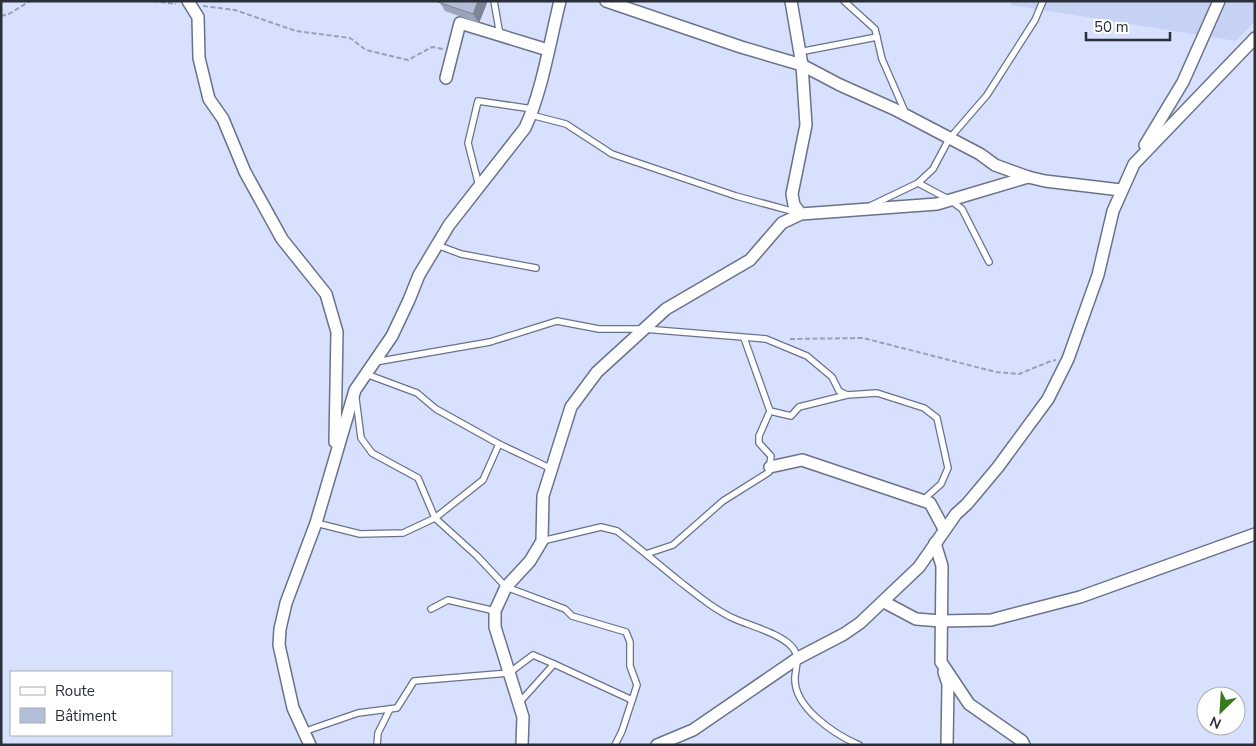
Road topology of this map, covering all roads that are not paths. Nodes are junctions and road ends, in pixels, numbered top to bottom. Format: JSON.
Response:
{"nodes":[{"id":1,"x":494,"y":1,"type":"edge"},
{"id":2,"x":560,"y":1,"type":"edge"},
{"id":3,"x":606,"y":1,"type":"edge"},
{"id":4,"x":791,"y":1,"type":"edge"},
{"id":5,"x":844,"y":1,"type":"edge"},
{"id":6,"x":1042,"y":1,"type":"edge"},
{"id":7,"x":1219,"y":1,"type":"edge"},
{"id":8,"x":189,"y":3,"type":"edge"},
{"id":9,"x":500,"y":35,"type":"junction"},
{"id":10,"x":877,"y":38,"type":"junction"},
{"id":11,"x":1253,"y":41,"type":"edge"},
{"id":12,"x":548,"y":50,"type":"junction"},
{"id":13,"x":799,"y":52,"type":"junction"},
{"id":14,"x":802,"y":65,"type":"junction"},
{"id":15,"x":446,"y":78,"type":"dead end"},
{"id":16,"x":532,"y":112,"type":"junction"},
{"id":17,"x":907,"y":116,"type":"junction"},
{"id":18,"x":948,"y":138,"type":"junction"},
{"id":19,"x":1134,"y":164,"type":"junction"},
{"id":20,"x":1028,"y":177,"type":"junction"},
{"id":21,"x":918,"y":182,"type":"junction"},
{"id":22,"x":479,"y":187,"type":"junction"},
{"id":23,"x":1121,"y":190,"type":"junction"},
{"id":24,"x":950,"y":200,"type":"junction"},
{"id":25,"x":864,"y":209,"type":"junction"},
{"id":26,"x":801,"y":214,"type":"junction"},
{"id":27,"x":437,"y":245,"type":"junction"},
{"id":28,"x":989,"y":262,"type":"dead end"},
{"id":29,"x":536,"y":268,"type":"dead end"},
{"id":30,"x":644,"y":330,"type":"junction"},
{"id":31,"x":744,"y":338,"type":"junction"},
{"id":32,"x":374,"y":362,"type":"junction"},
{"id":33,"x":366,"y":374,"type":"junction"},
{"id":34,"x":354,"y":390,"type":"junction"},
{"id":35,"x":847,"y":395,"type":"junction"},
{"id":36,"x":770,"y":411,"type":"junction"},
{"id":37,"x":499,"y":444,"type":"junction"},
{"id":38,"x":335,"y":460,"type":"junction"},
{"id":39,"x":770,"y":467,"type":"junction"},
{"id":40,"x":552,"y":469,"type":"junction"},
{"id":41,"x":923,"y":500,"type":"junction"},
{"id":42,"x":435,"y":518,"type":"junction"},
{"id":43,"x":316,"y":523,"type":"junction"},
{"id":44,"x":944,"y":529,"type":"junction"},
{"id":45,"x":1255,"y":534,"type":"edge"},
{"id":46,"x":542,"y":541,"type":"junction"},
{"id":47,"x":935,"y":543,"type":"junction"},
{"id":48,"x":646,"y":554,"type":"junction"},
{"id":49,"x":506,"y":587,"type":"junction"},
{"id":50,"x":884,"y":602,"type":"junction"},
{"id":51,"x":432,"y":609,"type":"dead end"},
{"id":52,"x":495,"y":611,"type":"junction"},
{"id":53,"x":941,"y":621,"type":"junction"},
{"id":54,"x":798,"y":658,"type":"junction"},
{"id":55,"x":941,"y":662,"type":"junction"},
{"id":56,"x":554,"y":664,"type":"junction"},
{"id":57,"x":509,"y":673,"type":"junction"},
{"id":58,"x":632,"y":700,"type":"junction"},
{"id":59,"x":518,"y":703,"type":"junction"},
{"id":60,"x":390,"y":709,"type":"junction"},
{"id":61,"x":303,"y":732,"type":"junction"},
{"id":62,"x":310,"y":745,"type":"edge"},
{"id":63,"x":377,"y":745,"type":"edge"},
{"id":64,"x":522,"y":745,"type":"edge"},
{"id":65,"x":615,"y":745,"type":"edge"},
{"id":66,"x":658,"y":745,"type":"edge"},
{"id":67,"x":859,"y":745,"type":"edge"},
{"id":68,"x":947,"y":745,"type":"edge"},
{"id":69,"x":1024,"y":745,"type":"edge"}],
"edges":[{"from":1,"to":9,"type":"lane"},
{"from":2,"to":12,"type":"street"},
{"from":3,"to":14,"type":"street"},
{"from":4,"to":13,"type":"street"},
{"from":5,"to":10,"type":"lane"},
{"from":6,"to":18,"type":"lane"},
{"from":7,"to":19,"type":"street"},
{"from":8,"to":38,"type":"street"},
{"from":9,"to":12,"type":"street"},
{"from":9,"to":15,"type":"street"},
{"from":10,"to":13,"type":"lane"},
{"from":10,"to":17,"type":"lane"},
{"from":11,"to":19,"type":"street"},
{"from":12,"to":16,"type":"street"},
{"from":13,"to":14,"type":"street"},
{"from":14,"to":17,"type":"street"},
{"from":14,"to":26,"type":"street"},
{"from":16,"to":22,"type":"street"},
{"from":16,"to":22,"type":"lane"},
{"from":16,"to":26,"type":"lane"},
{"from":17,"to":18,"type":"street"},
{"from":18,"to":20,"type":"street"},
{"from":18,"to":21,"type":"lane"},
{"from":19,"to":23,"type":"street"},
{"from":20,"to":23,"type":"street"},
{"from":20,"to":24,"type":"street"},
{"from":21,"to":24,"type":"lane"},
{"from":21,"to":25,"type":"lane"},
{"from":22,"to":27,"type":"street"},
{"from":23,"to":44,"type":"street"},
{"from":24,"to":25,"type":"street"},
{"from":24,"to":28,"type":"lane"},
{"from":25,"to":26,"type":"street"},
{"from":26,"to":30,"type":"street"},
{"from":27,"to":29,"type":"lane"},
{"from":27,"to":32,"type":"street"},
{"from":30,"to":31,"type":"lane"},
{"from":30,"to":32,"type":"lane"},
{"from":30,"to":40,"type":"street"},
{"from":31,"to":35,"type":"lane"},
{"from":31,"to":36,"type":"lane"},
{"from":32,"to":33,"type":"street"},
{"from":33,"to":34,"type":"street"},
{"from":33,"to":37,"type":"lane"},
{"from":34,"to":38,"type":"street"},
{"from":34,"to":42,"type":"lane"},
{"from":35,"to":36,"type":"lane"},
{"from":35,"to":41,"type":"lane"},
{"from":36,"to":39,"type":"lane"},
{"from":37,"to":40,"type":"lane"},
{"from":37,"to":42,"type":"lane"},
{"from":38,"to":43,"type":"street"},
{"from":39,"to":41,"type":"street"},
{"from":39,"to":48,"type":"lane"},
{"from":40,"to":46,"type":"street"},
{"from":41,"to":44,"type":"street"},
{"from":42,"to":43,"type":"lane"},
{"from":42,"to":49,"type":"lane"},
{"from":43,"to":61,"type":"street"},
{"from":44,"to":47,"type":"street"},
{"from":45,"to":53,"type":"street"},
{"from":46,"to":48,"type":"lane"},
{"from":46,"to":49,"type":"street"},
{"from":47,"to":50,"type":"street"},
{"from":47,"to":53,"type":"street"},
{"from":48,"to":54,"type":"lane"},
{"from":49,"to":52,"type":"street"},
{"from":49,"to":58,"type":"lane"},
{"from":50,"to":53,"type":"street"},
{"from":50,"to":54,"type":"street"},
{"from":51,"to":52,"type":"lane"},
{"from":52,"to":57,"type":"street"},
{"from":53,"to":55,"type":"street"},
{"from":54,"to":66,"type":"street"},
{"from":54,"to":67,"type":"lane"},
{"from":55,"to":68,"type":"street"},
{"from":55,"to":69,"type":"street"},
{"from":56,"to":57,"type":"lane"},
{"from":56,"to":58,"type":"lane"},
{"from":56,"to":59,"type":"lane"},
{"from":57,"to":59,"type":"street"},
{"from":57,"to":60,"type":"lane"},
{"from":58,"to":65,"type":"lane"},
{"from":59,"to":64,"type":"street"},
{"from":60,"to":61,"type":"lane"},
{"from":60,"to":63,"type":"lane"},
{"from":61,"to":62,"type":"street"}]}
